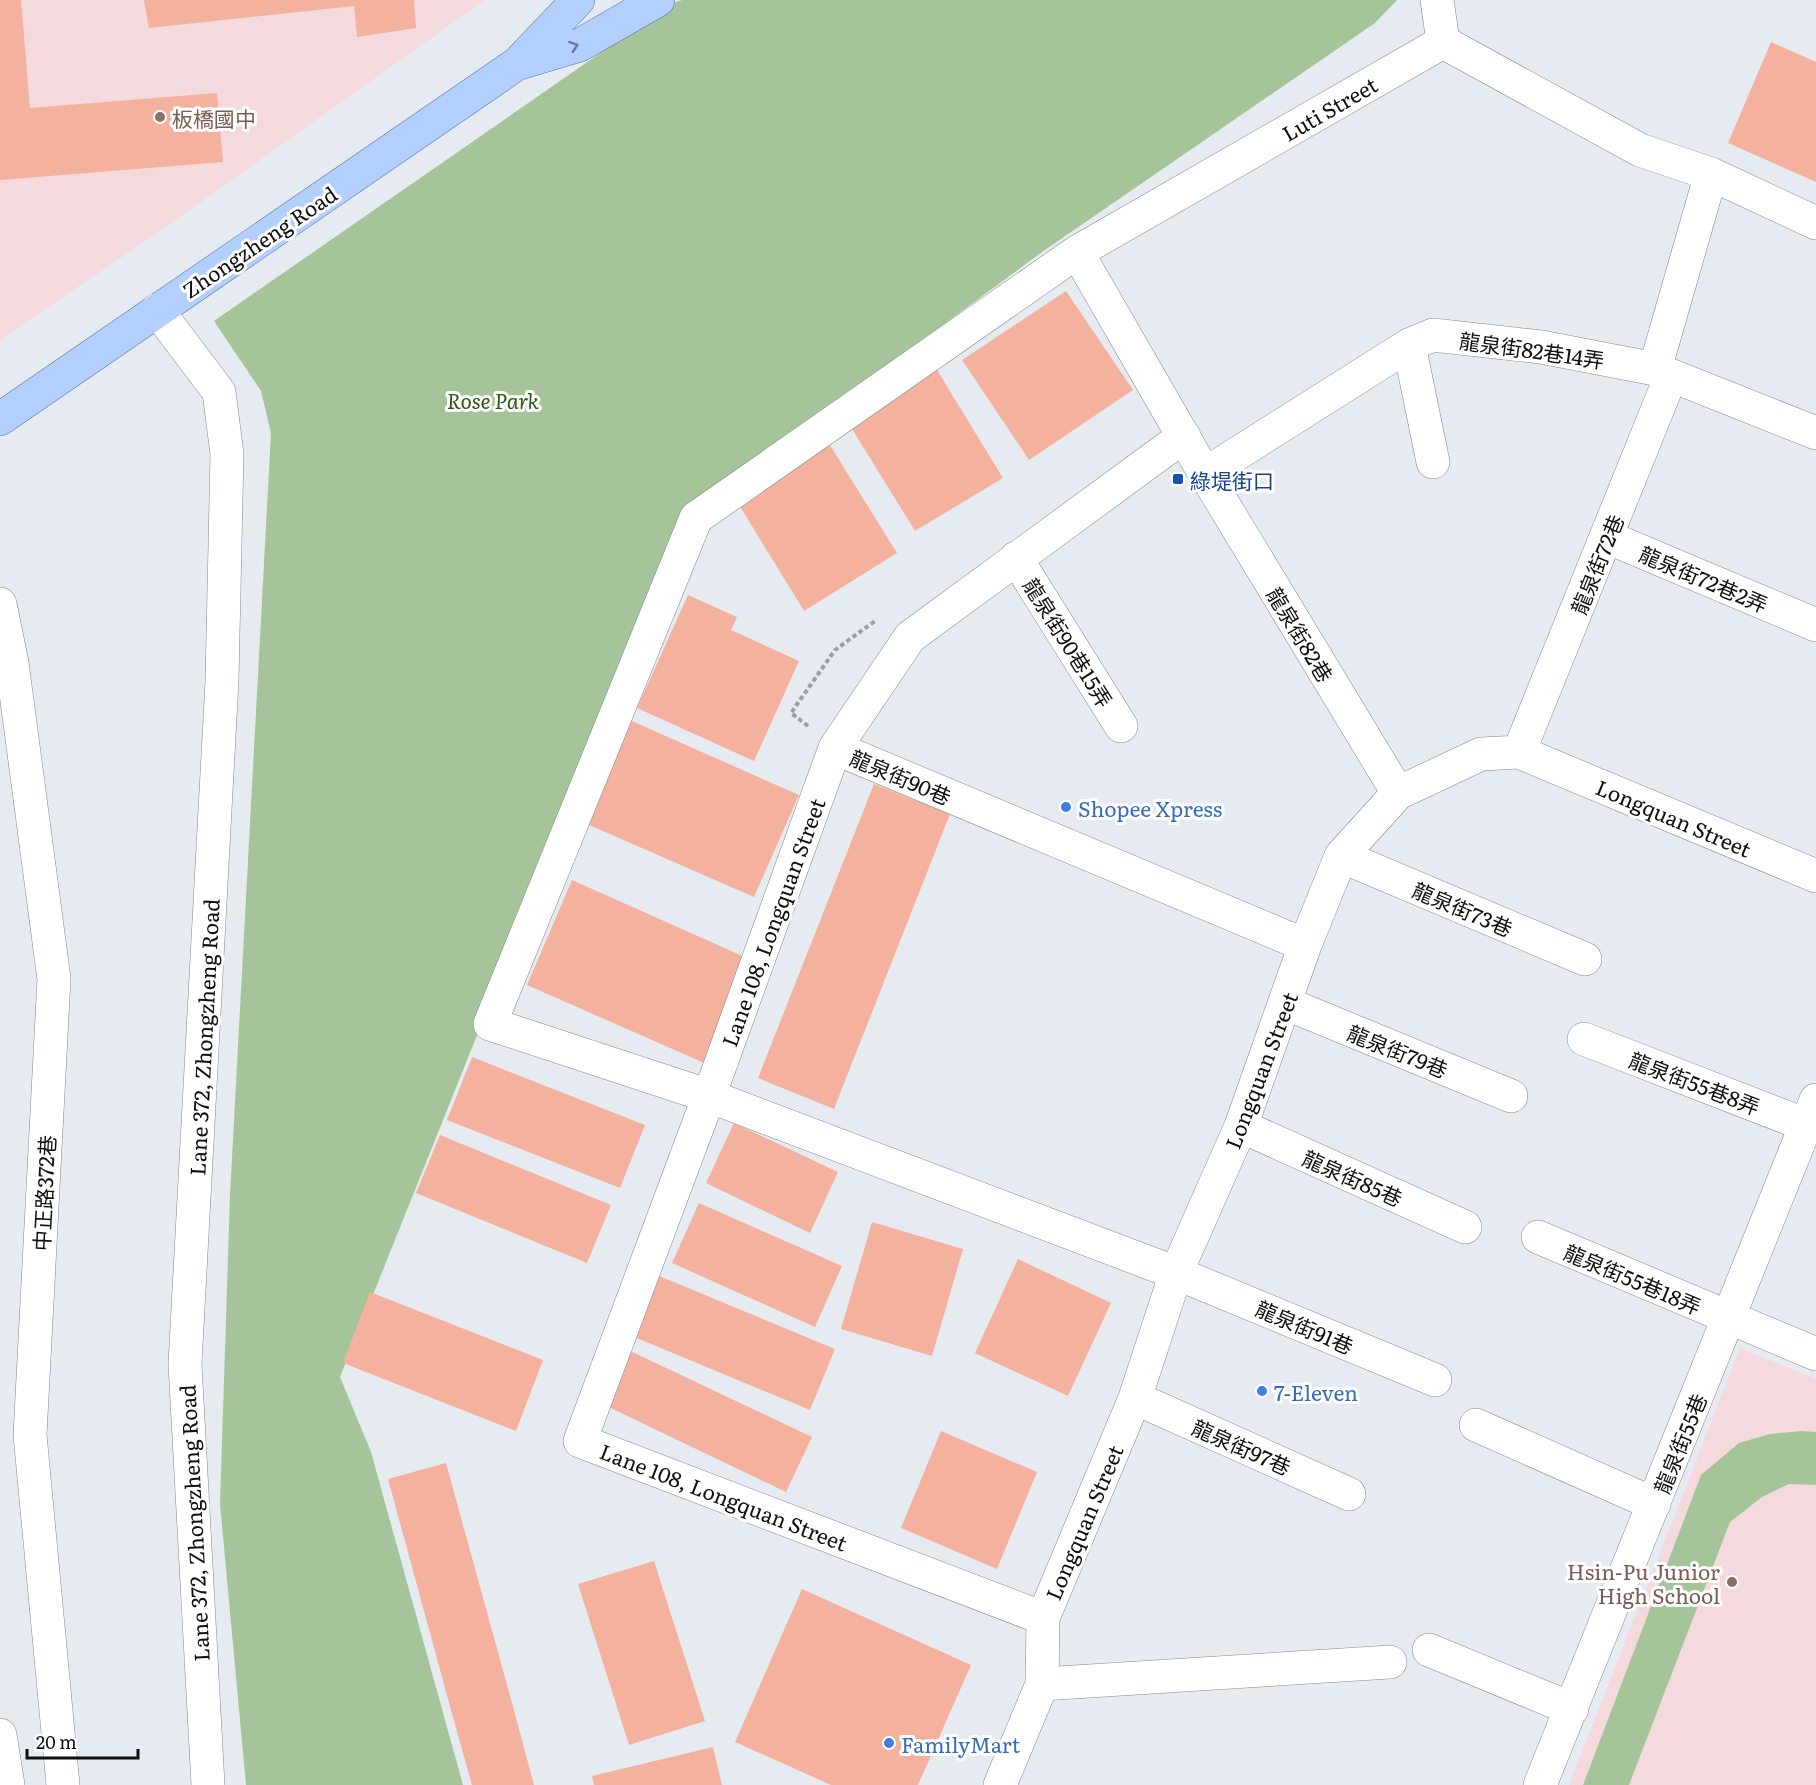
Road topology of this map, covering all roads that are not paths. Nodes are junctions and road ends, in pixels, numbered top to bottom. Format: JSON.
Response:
{"nodes":[{"id":1,"x":578,"y":0,"type":"edge"},
{"id":2,"x":658,"y":0,"type":"edge"},
{"id":3,"x":1437,"y":0,"type":"edge"},
{"id":4,"x":1443,"y":42,"type":"junction"},
{"id":5,"x":518,"y":63,"type":"junction"},
{"id":6,"x":1711,"y":174,"type":"junction"},
{"id":7,"x":1816,"y":223,"type":"edge"},
{"id":8,"x":1077,"y":252,"type":"junction"},
{"id":9,"x":157,"y":310,"type":"junction"},
{"id":10,"x":1409,"y":345,"type":"junction"},
{"id":11,"x":1663,"y":373,"type":"junction"},
{"id":12,"x":0,"y":419,"type":"edge"},
{"id":13,"x":1816,"y":433,"type":"edge"},
{"id":14,"x":1184,"y":436,"type":"junction"},
{"id":15,"x":1433,"y":462,"type":"dead end"},
{"id":16,"x":1204,"y":474,"type":"junction"},
{"id":17,"x":1607,"y":537,"type":"junction"},
{"id":18,"x":1016,"y":558,"type":"junction"},
{"id":19,"x":0,"y":604,"type":"edge"},
{"id":20,"x":1808,"y":622,"type":"edge"},
{"id":21,"x":1121,"y":726,"type":"dead end"},
{"id":22,"x":835,"y":748,"type":"junction"},
{"id":23,"x":1519,"y":752,"type":"junction"},
{"id":24,"x":1398,"y":793,"type":"junction"},
{"id":25,"x":1341,"y":856,"type":"junction"},
{"id":26,"x":1816,"y":876,"type":"edge"},
{"id":27,"x":1305,"y":945,"type":"junction"},
{"id":28,"x":1585,"y":959,"type":"dead end"},
{"id":29,"x":1285,"y":1003,"type":"junction"},
{"id":30,"x":1584,"y":1039,"type":"dead end"},
{"id":31,"x":709,"y":1096,"type":"junction"},
{"id":32,"x":1511,"y":1096,"type":"dead end"},
{"id":33,"x":1811,"y":1112,"type":"edge"},
{"id":34,"x":1241,"y":1126,"type":"junction"},
{"id":35,"x":1465,"y":1227,"type":"dead end"},
{"id":36,"x":1538,"y":1238,"type":"dead end"},
{"id":37,"x":1176,"y":1273,"type":"junction"},
{"id":38,"x":1729,"y":1318,"type":"junction"},
{"id":39,"x":1816,"y":1354,"type":"edge"},
{"id":40,"x":1435,"y":1380,"type":"dead end"},
{"id":41,"x":1135,"y":1398,"type":"junction"},
{"id":42,"x":1476,"y":1425,"type":"dead end"},
{"id":43,"x":1349,"y":1494,"type":"dead end"},
{"id":44,"x":1654,"y":1504,"type":"junction"},
{"id":45,"x":1043,"y":1618,"type":"junction"},
{"id":46,"x":1429,"y":1650,"type":"dead end"},
{"id":47,"x":1390,"y":1662,"type":"dead end"},
{"id":48,"x":1042,"y":1684,"type":"junction"},
{"id":49,"x":1572,"y":1709,"type":"junction"},
{"id":50,"x":0,"y":1735,"type":"edge"},
{"id":51,"x":8,"y":1785,"type":"edge"},
{"id":52,"x":63,"y":1785,"type":"edge"},
{"id":53,"x":208,"y":1785,"type":"edge"},
{"id":54,"x":1000,"y":1785,"type":"edge"},
{"id":55,"x":1540,"y":1785,"type":"edge"}],
"edges":[{"from":1,"to":5,"type":"main road","name":"Zhongzheng Road"},
{"from":5,"to":2,"type":"main road","name":"Zhongzheng Road","one_way":true},
{"from":3,"to":4,"type":"street"},
{"from":4,"to":6,"type":"street"},
{"from":4,"to":8,"type":"street","name":"Luti Street"},
{"from":5,"to":9,"type":"main road","name":"Zhongzheng Road"},
{"from":6,"to":7,"type":"street"},
{"from":6,"to":11,"type":"street","name":"龍泉街72巷"},
{"from":8,"to":14,"type":"street"},
{"from":8,"to":31,"type":"street","name":"Luti Street"},
{"from":9,"to":12,"type":"main road","name":"Zhongzheng Road"},
{"from":9,"to":53,"type":"street","name":"Lane 372, Zhongzheng Road"},
{"from":10,"to":11,"type":"street","name":"龍泉街82巷14弄"},
{"from":10,"to":15,"type":"street"},
{"from":10,"to":16,"type":"street","name":"龍泉街82巷14弄"},
{"from":11,"to":13,"type":"street"},
{"from":11,"to":17,"type":"street","name":"龍泉街72巷"},
{"from":14,"to":16,"type":"street"},
{"from":14,"to":18,"type":"street","name":"龍泉街90巷"},
{"from":16,"to":24,"type":"street","name":"龍泉街82巷"},
{"from":17,"to":20,"type":"street","name":"龍泉街72巷2弄"},
{"from":17,"to":23,"type":"street","name":"龍泉街72巷"},
{"from":18,"to":21,"type":"street","name":"龍泉街90巷15弄"},
{"from":18,"to":22,"type":"street","name":"龍泉街90巷"},
{"from":19,"to":52,"type":"street","name":"中正路372巷"},
{"from":22,"to":27,"type":"street","name":"龍泉街90巷"},
{"from":22,"to":31,"type":"street","name":"Lane 108, Longquan Street"},
{"from":23,"to":24,"type":"street","name":"Longquan Street"},
{"from":23,"to":26,"type":"street","name":"Longquan Street"},
{"from":24,"to":25,"type":"street","name":"Longquan Street"},
{"from":25,"to":27,"type":"street","name":"Longquan Street"},
{"from":25,"to":28,"type":"street","name":"龍泉街73巷"},
{"from":27,"to":29,"type":"street","name":"Longquan Street"},
{"from":29,"to":32,"type":"street","name":"龍泉街79巷"},
{"from":29,"to":34,"type":"street","name":"Longquan Street"},
{"from":30,"to":33,"type":"street","name":"龍泉街55巷8弄"},
{"from":31,"to":37,"type":"street"},
{"from":31,"to":45,"type":"street","name":"Lane 108, Longquan Street"},
{"from":33,"to":38,"type":"street","name":"龍泉街55巷"},
{"from":34,"to":35,"type":"street","name":"龍泉街85巷"},
{"from":34,"to":37,"type":"street","name":"Longquan Street"},
{"from":36,"to":38,"type":"street","name":"龍泉街55巷18弄"},
{"from":37,"to":40,"type":"street","name":"龍泉街91巷"},
{"from":37,"to":41,"type":"street","name":"Longquan Street"},
{"from":38,"to":39,"type":"street","name":"龍泉街55巷18弄"},
{"from":38,"to":44,"type":"street","name":"龍泉街55巷"},
{"from":41,"to":43,"type":"street","name":"龍泉街97巷"},
{"from":41,"to":45,"type":"street","name":"Longquan Street"},
{"from":42,"to":44,"type":"street"},
{"from":44,"to":49,"type":"street","name":"龍泉街55巷"},
{"from":45,"to":48,"type":"street","name":"Longquan Street"},
{"from":46,"to":49,"type":"street"},
{"from":47,"to":48,"type":"street"},
{"from":48,"to":54,"type":"street","name":"Longquan Street"},
{"from":49,"to":55,"type":"street","name":"龍泉街55巷"},
{"from":50,"to":51,"type":"street"}]}
